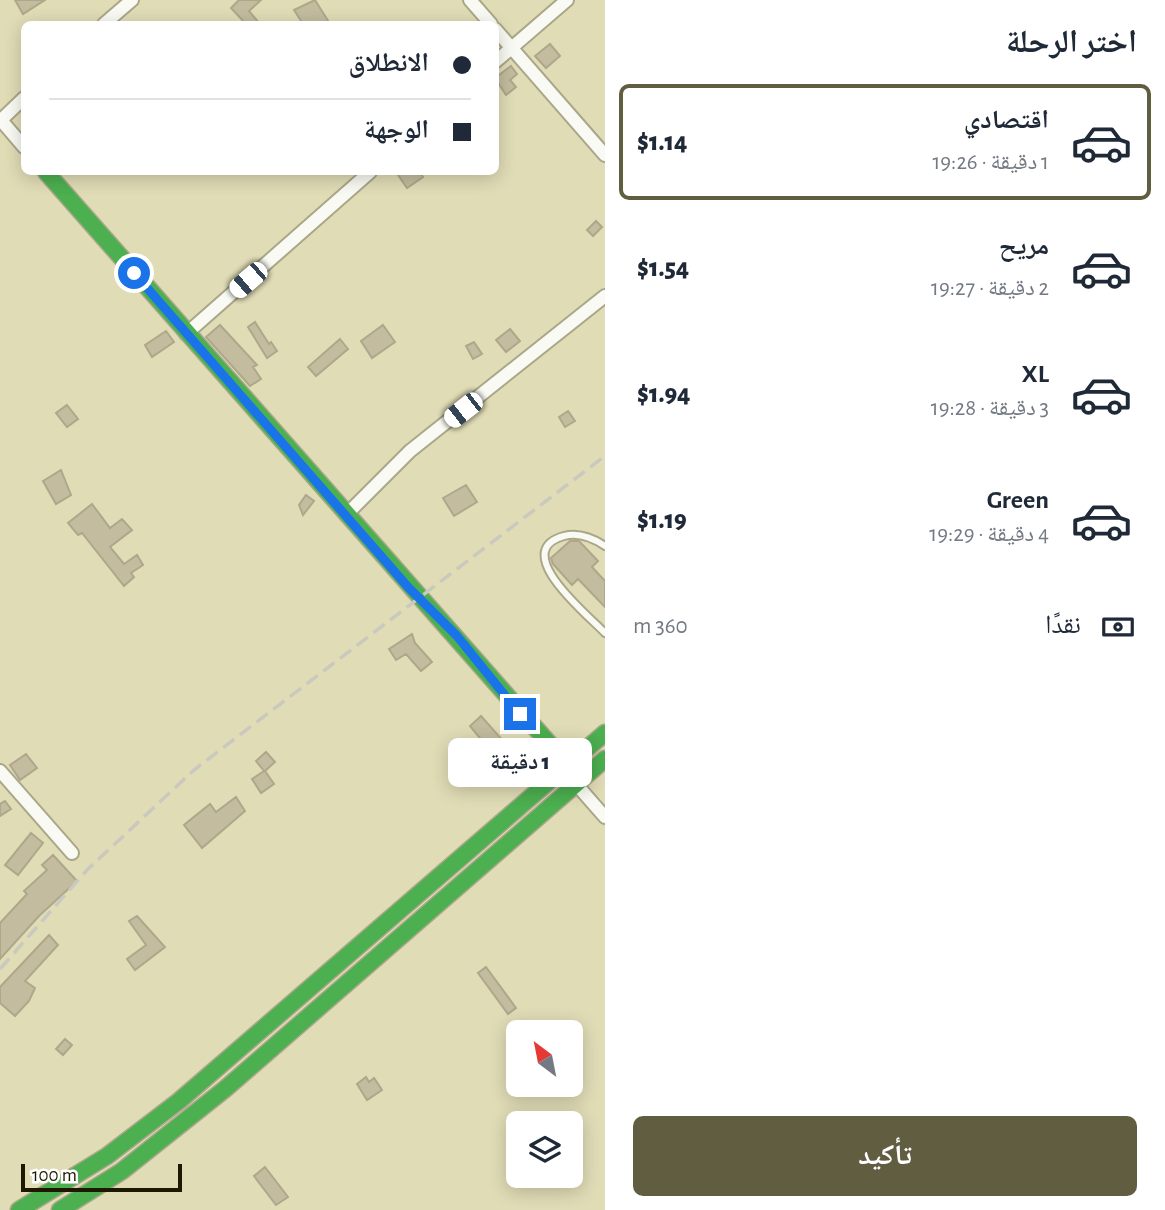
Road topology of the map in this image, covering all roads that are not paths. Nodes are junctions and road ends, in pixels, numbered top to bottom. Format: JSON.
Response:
{"nodes":[{"id":1,"x":470,"y":0,"type":"edge"},
{"id":2,"x":567,"y":0,"type":"edge"},
{"id":3,"x":126,"y":2,"type":"edge"},
{"id":4,"x":107,"y":21,"type":"edge"},
{"id":5,"x":488,"y":21,"type":"edge"},
{"id":6,"x":499,"y":34,"type":"edge"},
{"id":7,"x":511,"y":48,"type":"junction"},
{"id":8,"x":499,"y":58,"type":"edge"},
{"id":9,"x":21,"y":101,"type":"edge"},
{"id":10,"x":0,"y":120,"type":"edge"},
{"id":11,"x":21,"y":144,"type":"edge"},
{"id":12,"x":605,"y":155,"type":"edge"},
{"id":13,"x":49,"y":175,"type":"edge"},
{"id":14,"x":367,"y":175,"type":"edge"},
{"id":15,"x":605,"y":296,"type":"edge"},
{"id":16,"x":186,"y":334,"type":"junction"},
{"id":17,"x":346,"y":515,"type":"junction"},
{"id":18,"x":605,"y":546,"type":"edge"},
{"id":19,"x":605,"y":617,"type":"edge"},
{"id":20,"x":597,"y":624,"type":"junction"},
{"id":21,"x":605,"y":632,"type":"edge"},
{"id":22,"x":605,"y":733,"type":"edge"},
{"id":23,"x":561,"y":757,"type":"dead end"},
{"id":24,"x":605,"y":759,"type":"edge"},
{"id":25,"x":0,"y":771,"type":"edge"},
{"id":26,"x":576,"y":784,"type":"junction"},
{"id":27,"x":605,"y":817,"type":"edge"},
{"id":28,"x":72,"y":853,"type":"dead end"},
{"id":29,"x":19,"y":1210,"type":"edge"},
{"id":30,"x":60,"y":1210,"type":"edge"}],
"edges":[{"from":1,"to":5,"type":"street"},
{"from":2,"to":7,"type":"street"},
{"from":3,"to":4,"type":"street"},
{"from":6,"to":7,"type":"street"},
{"from":7,"to":8,"type":"street"},
{"from":7,"to":12,"type":"street"},
{"from":9,"to":10,"type":"street"},
{"from":10,"to":11,"type":"street"},
{"from":13,"to":16,"type":"main road"},
{"from":14,"to":16,"type":"street"},
{"from":15,"to":17,"type":"street"},
{"from":16,"to":17,"type":"main road"},
{"from":17,"to":23,"type":"main road"},
{"from":18,"to":20,"type":"lane"},
{"from":19,"to":20,"type":"lane"},
{"from":20,"to":21,"type":"lane"},
{"from":22,"to":29,"type":"main road"},
{"from":24,"to":26,"type":"main road"},
{"from":25,"to":28,"type":"street"},
{"from":26,"to":27,"type":"street"},
{"from":26,"to":30,"type":"main road"}]}
